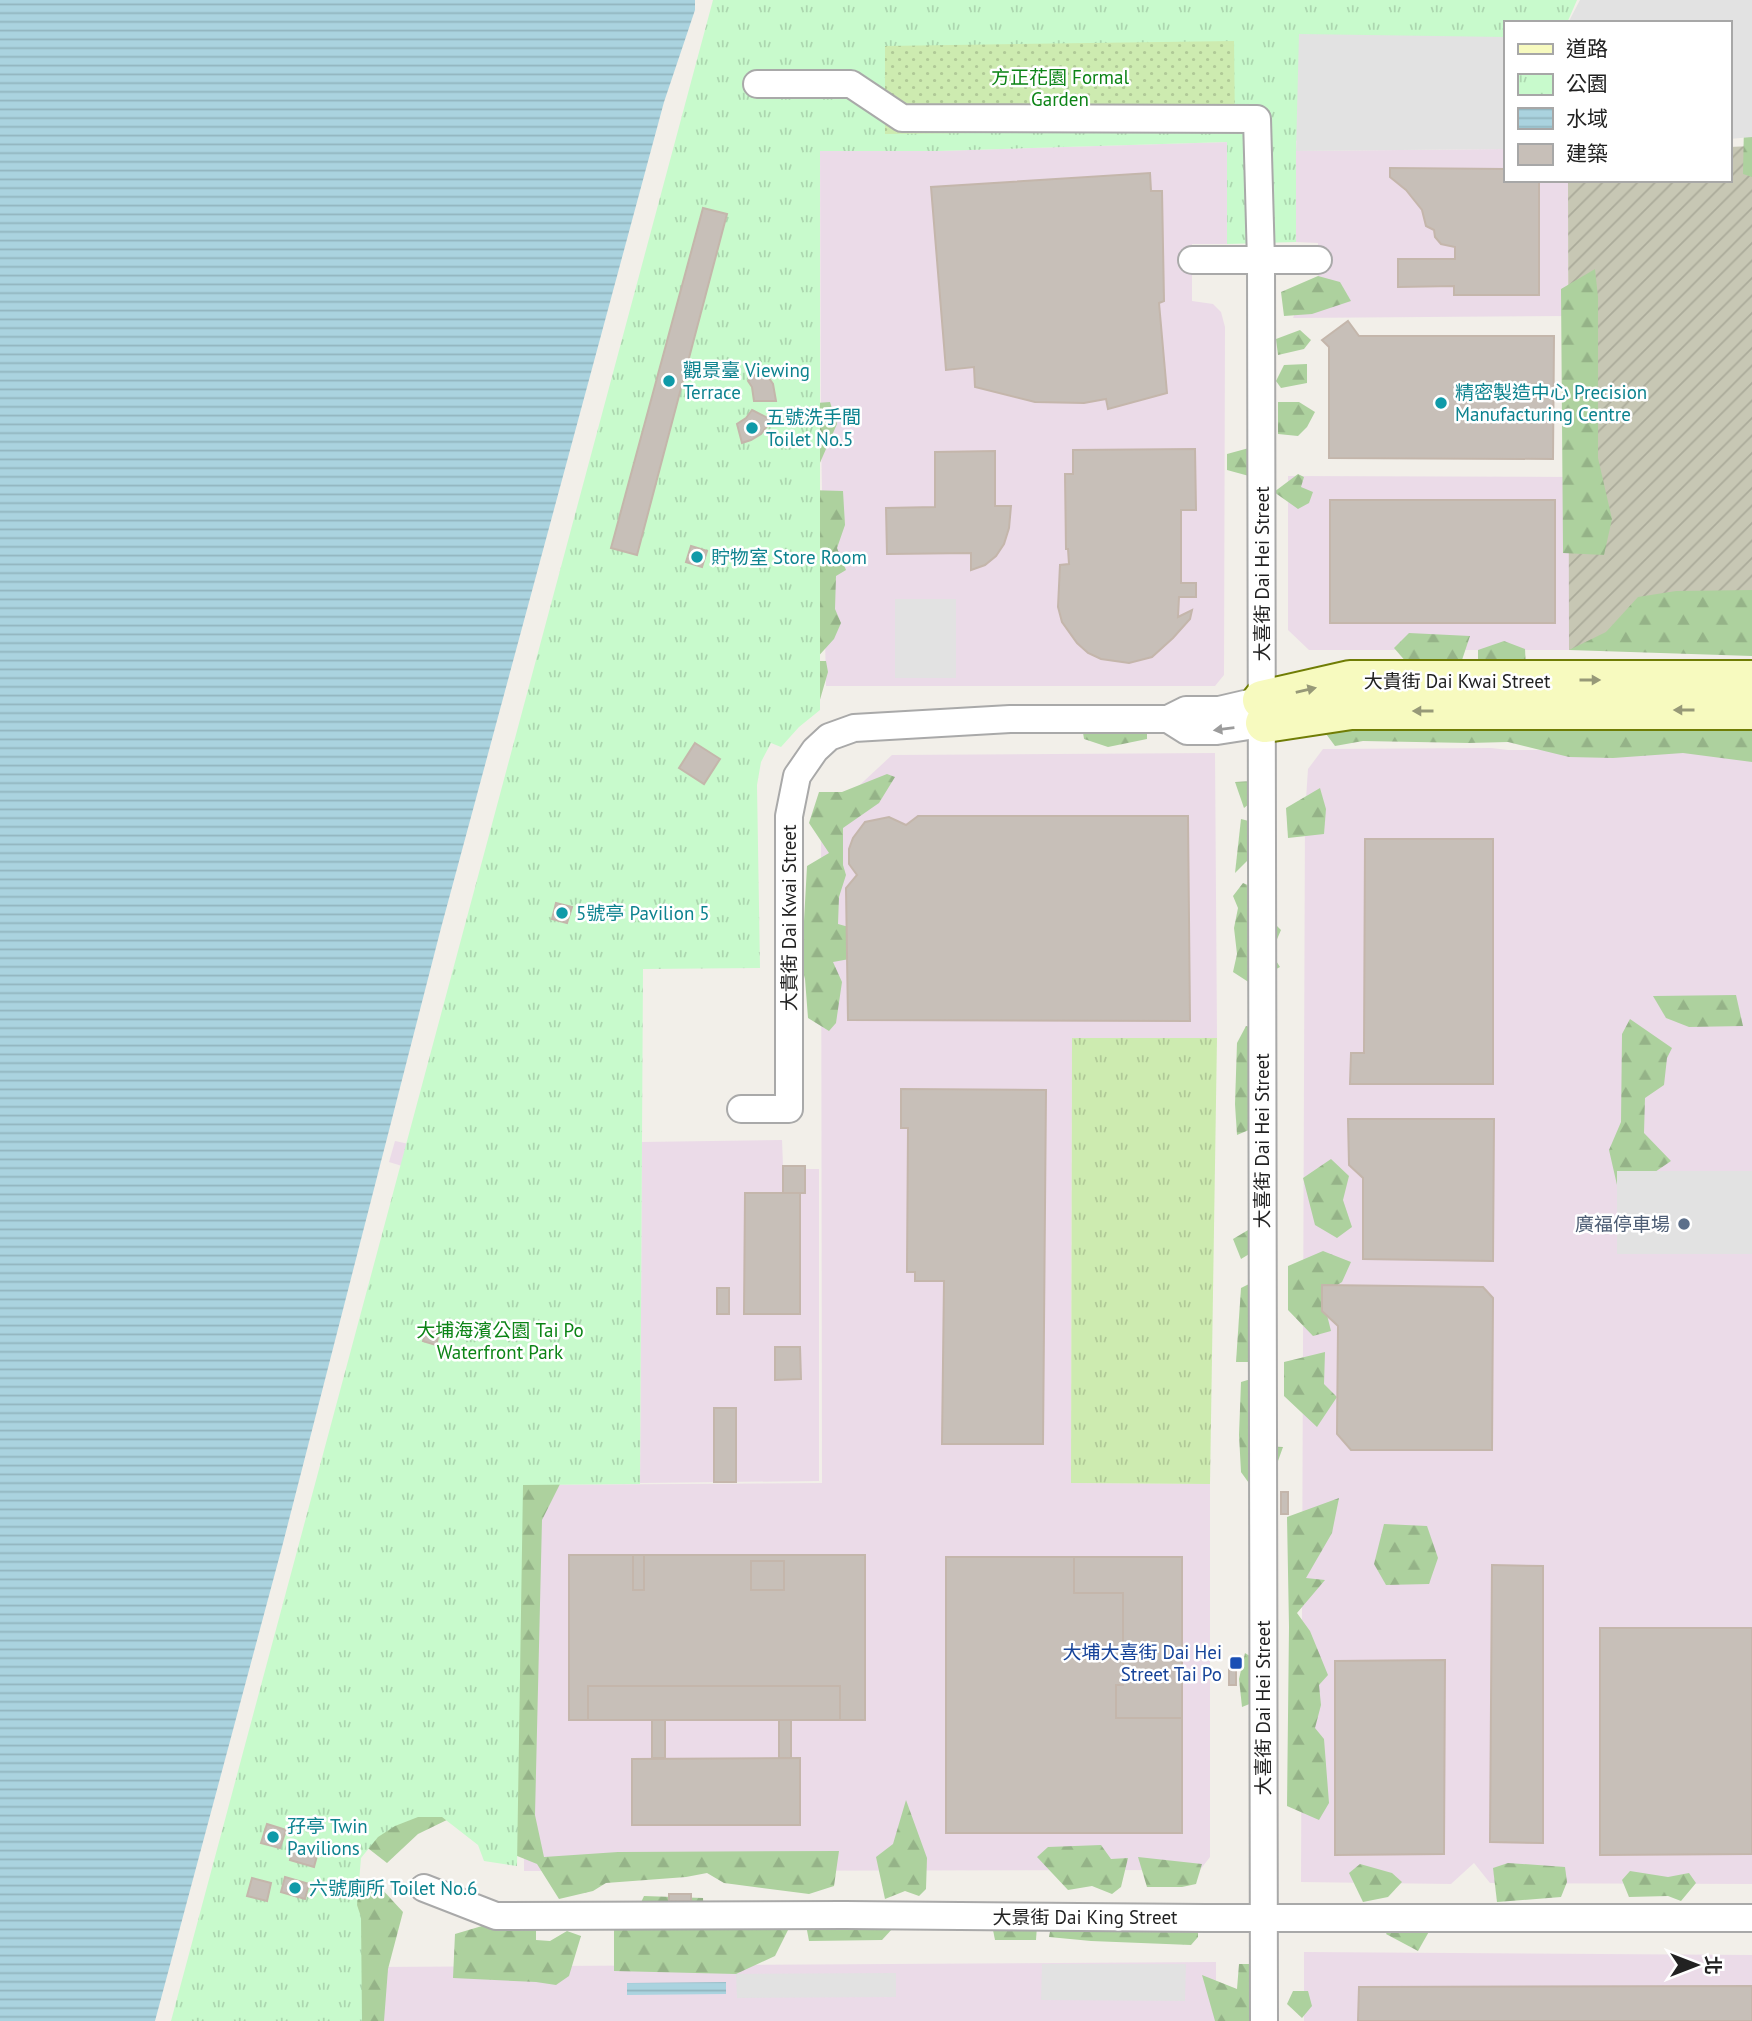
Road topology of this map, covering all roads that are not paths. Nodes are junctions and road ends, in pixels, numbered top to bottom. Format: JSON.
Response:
{"nodes":[{"id":1,"x":757,"y":84,"type":"dead end"},
{"id":2,"x":1192,"y":260,"type":"dead end"},
{"id":3,"x":1318,"y":260,"type":"dead end"},
{"id":4,"x":1261,"y":261,"type":"junction"},
{"id":5,"x":1752,"y":680,"type":"edge"},
{"id":6,"x":1752,"y":710,"type":"edge"},
{"id":7,"x":1262,"y":712,"type":"junction"},
{"id":8,"x":741,"y":1109,"type":"dead end"},
{"id":9,"x":424,"y":1888,"type":"dead end"},
{"id":10,"x":1263,"y":1917,"type":"junction"},
{"id":11,"x":1752,"y":1917,"type":"edge"},
{"id":12,"x":1264,"y":2021,"type":"edge"}],
"edges":[{"from":1,"to":4,"type":"street","name":"大喜街 Dai Hei Street"},
{"from":2,"to":4,"type":"street"},
{"from":3,"to":4,"type":"street"},
{"from":4,"to":7,"type":"street","name":"大喜街 Dai Hei Street"},
{"from":7,"to":5,"type":"street","name":"大貴街 Dai Kwai Street","one_way":true},
{"from":6,"to":7,"type":"street","name":"大貴街 Dai Kwai Street","one_way":true},
{"from":7,"to":8,"type":"street","name":"大貴街 Dai Kwai Street"},
{"from":7,"to":10,"type":"street","name":"大喜街 Dai Hei Street"},
{"from":9,"to":10,"type":"street","name":"大景街 Dai King Street"},
{"from":10,"to":11,"type":"street","name":"大景街 Dai King Street"},
{"from":10,"to":12,"type":"street","name":"大喜街 Dai Hei Street"}]}
